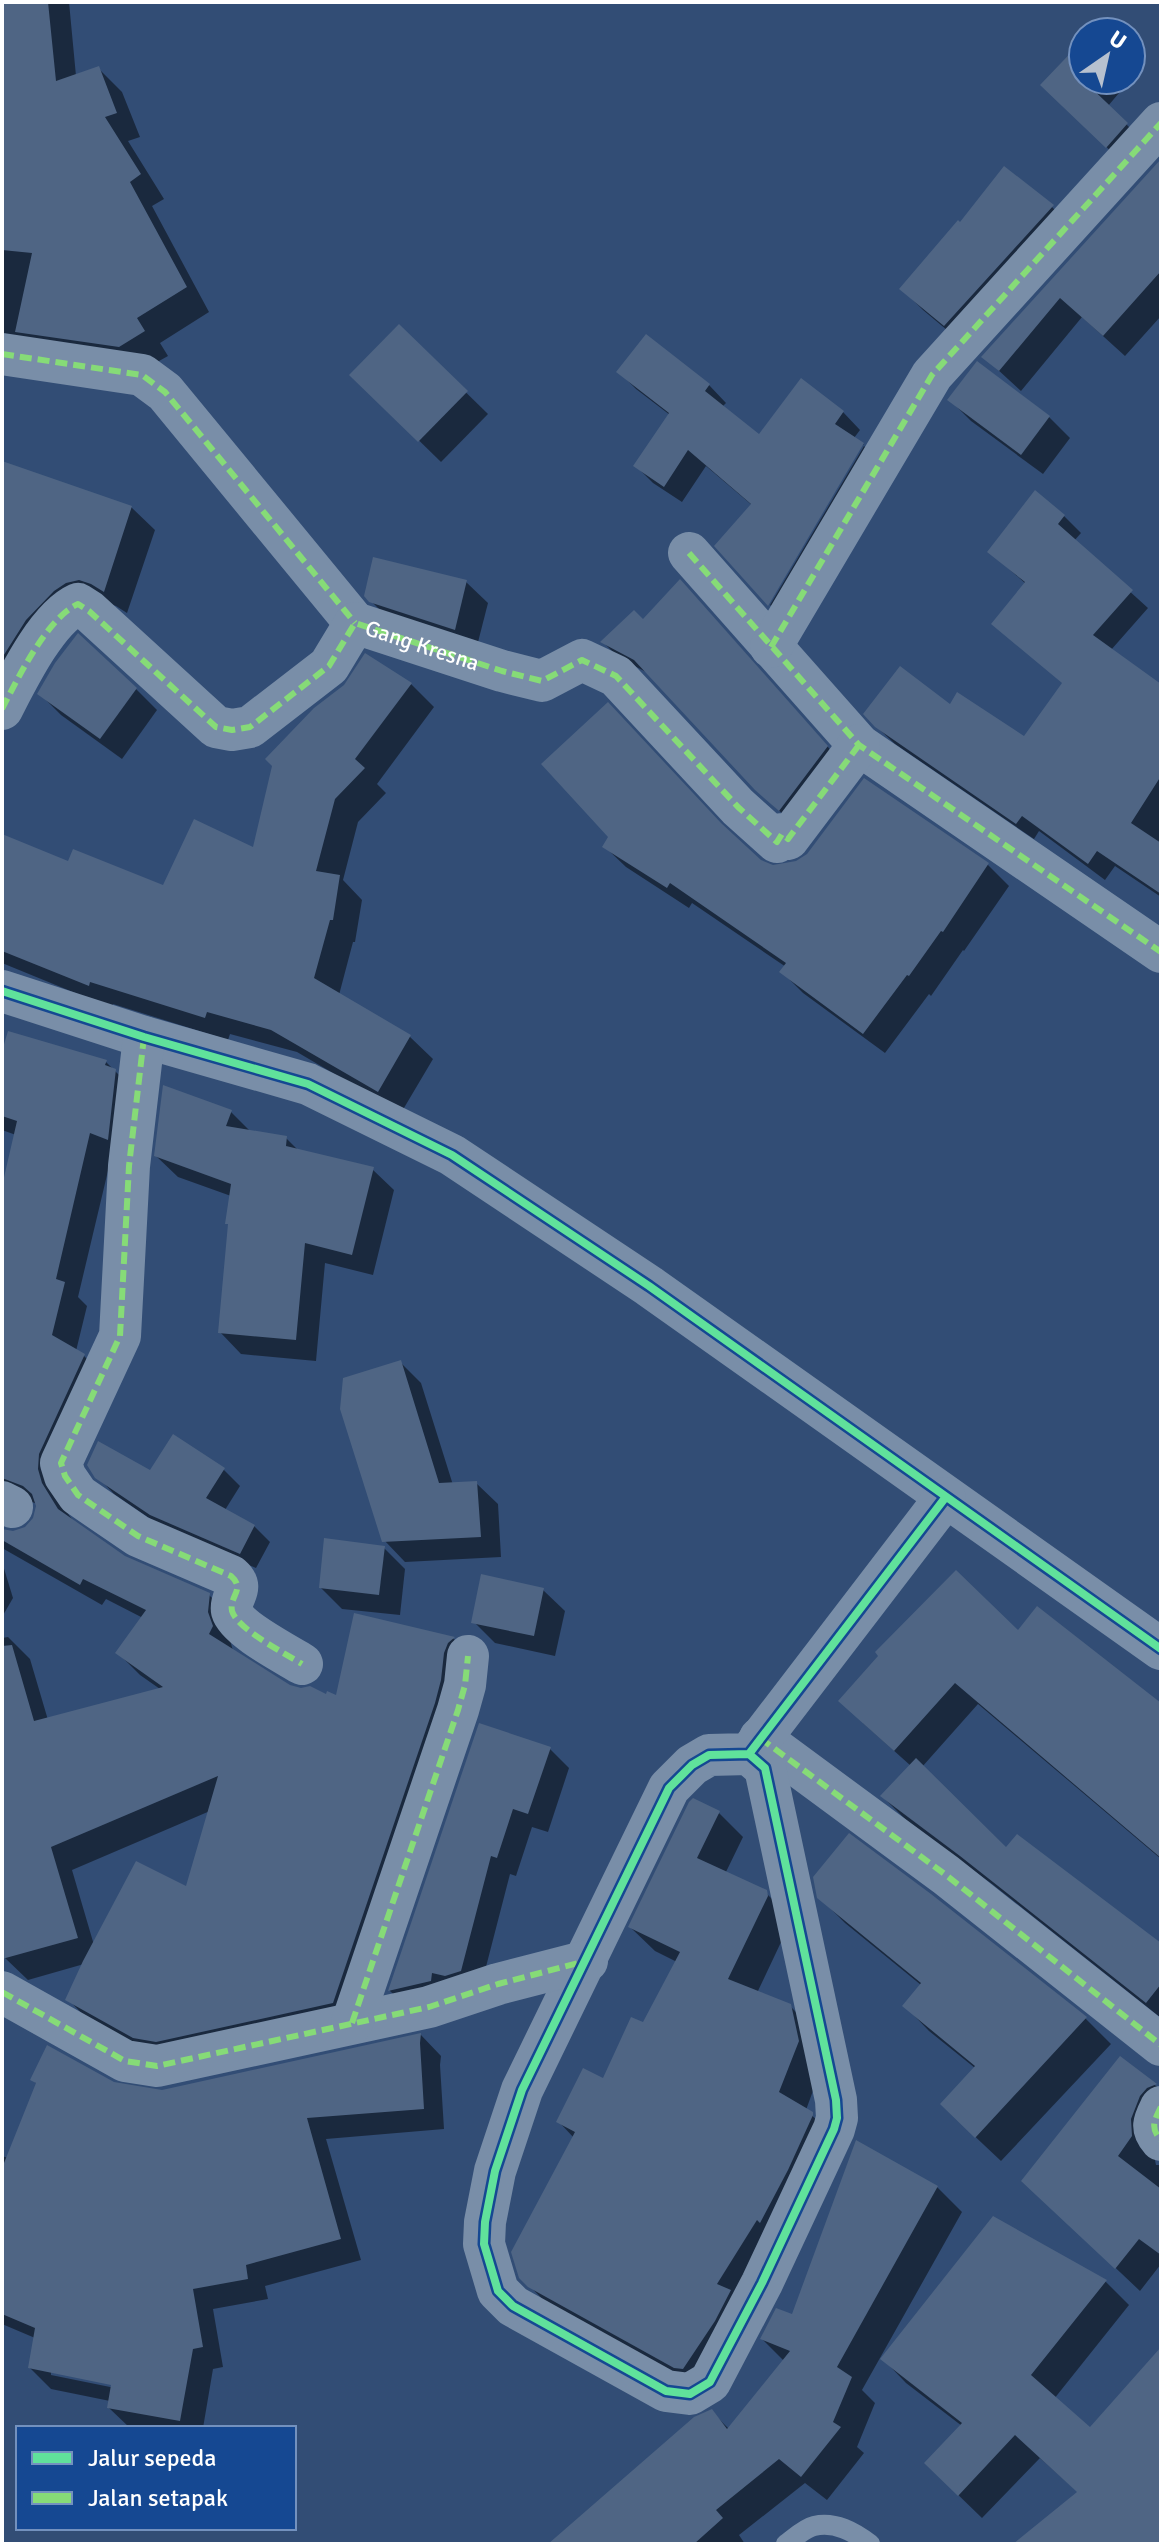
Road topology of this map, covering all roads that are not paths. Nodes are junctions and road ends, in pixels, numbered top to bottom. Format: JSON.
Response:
{"nodes":[{"id":1,"x":1161,"y":123,"type":"edge"},
{"id":2,"x":2,"y":354,"type":"edge"},
{"id":3,"x":689,"y":553,"type":"dead end"},
{"id":4,"x":355,"y":623,"type":"junction"},
{"id":5,"x":771,"y":647,"type":"junction"},
{"id":6,"x":2,"y":709,"type":"edge"},
{"id":7,"x":859,"y":745,"type":"junction"},
{"id":8,"x":1161,"y":952,"type":"edge"},
{"id":9,"x":2,"y":991,"type":"edge"},
{"id":10,"x":144,"y":1037,"type":"junction"},
{"id":11,"x":945,"y":1498,"type":"junction"},
{"id":12,"x":1161,"y":1649,"type":"edge"},
{"id":13,"x":468,"y":1656,"type":"dead end"},
{"id":14,"x":302,"y":1664,"type":"dead end"},
{"id":15,"x":754,"y":1746,"type":"junction"},
{"id":16,"x":587,"y":1961,"type":"junction"},
{"id":17,"x":2,"y":1992,"type":"edge"},
{"id":18,"x":352,"y":2023,"type":"junction"},
{"id":19,"x":1161,"y":2045,"type":"edge"},
{"id":20,"x":1161,"y":2107,"type":"edge"},
{"id":21,"x":1161,"y":2140,"type":"edge"},
{"id":22,"x":786,"y":2544,"type":"edge"},
{"id":23,"x":870,"y":2544,"type":"edge"}],
"edges":[{"from":1,"to":5,"type":"street"},
{"from":2,"to":4,"type":"street"},
{"from":3,"to":5,"type":"street"},
{"from":4,"to":6,"type":"street","name":"Gang Kresna"},
{"from":4,"to":7,"type":"street","name":"Gang Kresna"},
{"from":5,"to":7,"type":"street"},
{"from":7,"to":8,"type":"street"},
{"from":9,"to":10,"type":"street"},
{"from":10,"to":11,"type":"street"},
{"from":10,"to":14,"type":"street"},
{"from":11,"to":12,"type":"street"},
{"from":11,"to":15,"type":"street"},
{"from":13,"to":18,"type":"street"},
{"from":15,"to":16,"type":"street"},
{"from":15,"to":16,"type":"street"},
{"from":15,"to":19,"type":"street"},
{"from":16,"to":18,"type":"street"},
{"from":17,"to":18,"type":"street"},
{"from":20,"to":21,"type":"street"},
{"from":22,"to":23,"type":"lane"}]}
